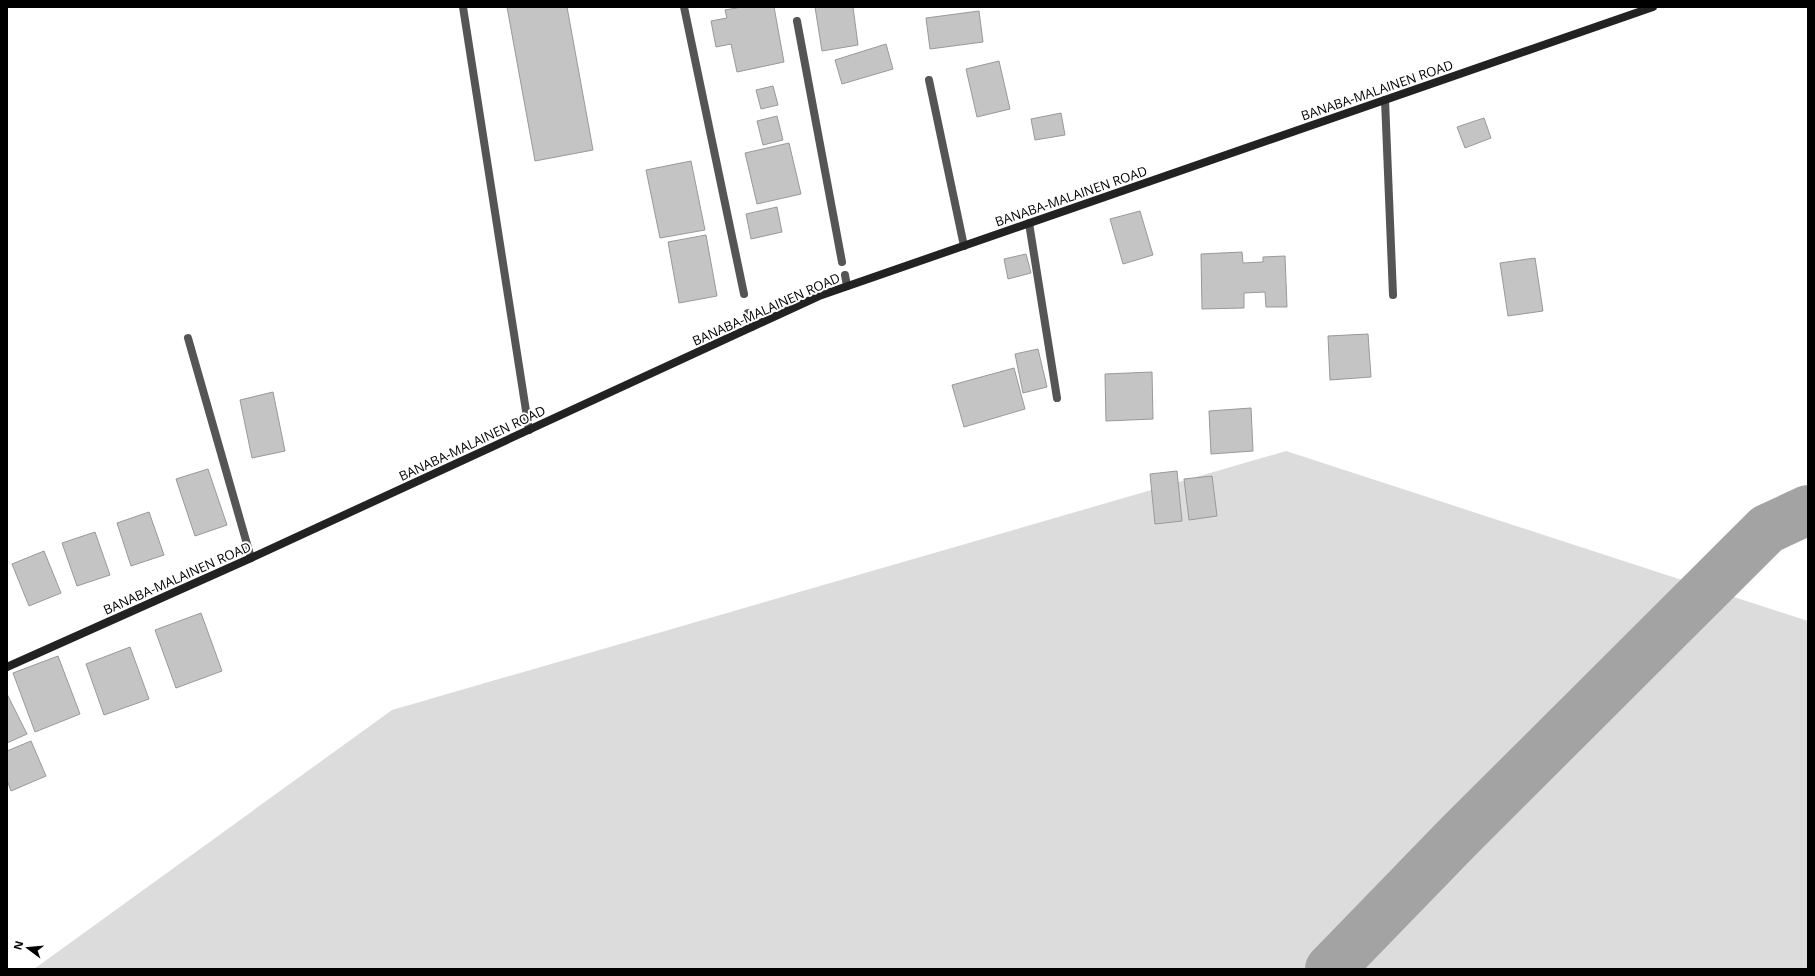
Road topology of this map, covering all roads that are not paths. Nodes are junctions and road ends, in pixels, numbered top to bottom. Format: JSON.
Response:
{"nodes":[{"id":1,"x":464,"y":7,"type":"edge"},
{"id":2,"x":684,"y":7,"type":"edge"},
{"id":3,"x":1653,"y":7,"type":"edge"},
{"id":4,"x":797,"y":21,"type":"dead end"},
{"id":5,"x":929,"y":80,"type":"dead end"},
{"id":6,"x":1385,"y":100,"type":"junction"},
{"id":7,"x":1029,"y":223,"type":"junction"},
{"id":8,"x":964,"y":246,"type":"junction"},
{"id":9,"x":842,"y":262,"type":"dead end"},
{"id":10,"x":845,"y":275,"type":"dead end"},
{"id":11,"x":847,"y":286,"type":"junction"},
{"id":12,"x":744,"y":294,"type":"dead end"},
{"id":13,"x":1393,"y":296,"type":"dead end"},
{"id":14,"x":748,"y":313,"type":"dead end"},
{"id":15,"x":752,"y":327,"type":"junction"},
{"id":16,"x":188,"y":338,"type":"dead end"},
{"id":17,"x":1057,"y":398,"type":"dead end"},
{"id":18,"x":529,"y":430,"type":"junction"},
{"id":19,"x":251,"y":558,"type":"junction"},
{"id":20,"x":7,"y":667,"type":"edge"}],
"edges":[{"from":1,"to":18,"type":"lane"},
{"from":2,"to":12,"type":"lane"},
{"from":3,"to":6,"type":"street","name":"BANABA-MALAINEN ROAD"},
{"from":4,"to":9,"type":"lane"},
{"from":5,"to":8,"type":"lane"},
{"from":6,"to":7,"type":"street","name":"BANABA-MALAINEN ROAD"},
{"from":6,"to":13,"type":"lane"},
{"from":7,"to":8,"type":"street","name":"BANABA-MALAINEN ROAD"},
{"from":7,"to":17,"type":"lane"},
{"from":8,"to":11,"type":"street","name":"BANABA-MALAINEN ROAD"},
{"from":10,"to":11,"type":"lane"},
{"from":11,"to":15,"type":"street","name":"BANABA-MALAINEN ROAD"},
{"from":14,"to":15,"type":"lane"},
{"from":15,"to":18,"type":"street","name":"BANABA-MALAINEN ROAD"},
{"from":16,"to":19,"type":"lane"},
{"from":18,"to":19,"type":"street","name":"BANABA-MALAINEN ROAD"},
{"from":19,"to":20,"type":"street","name":"BANABA-MALAINEN ROAD"}]}
